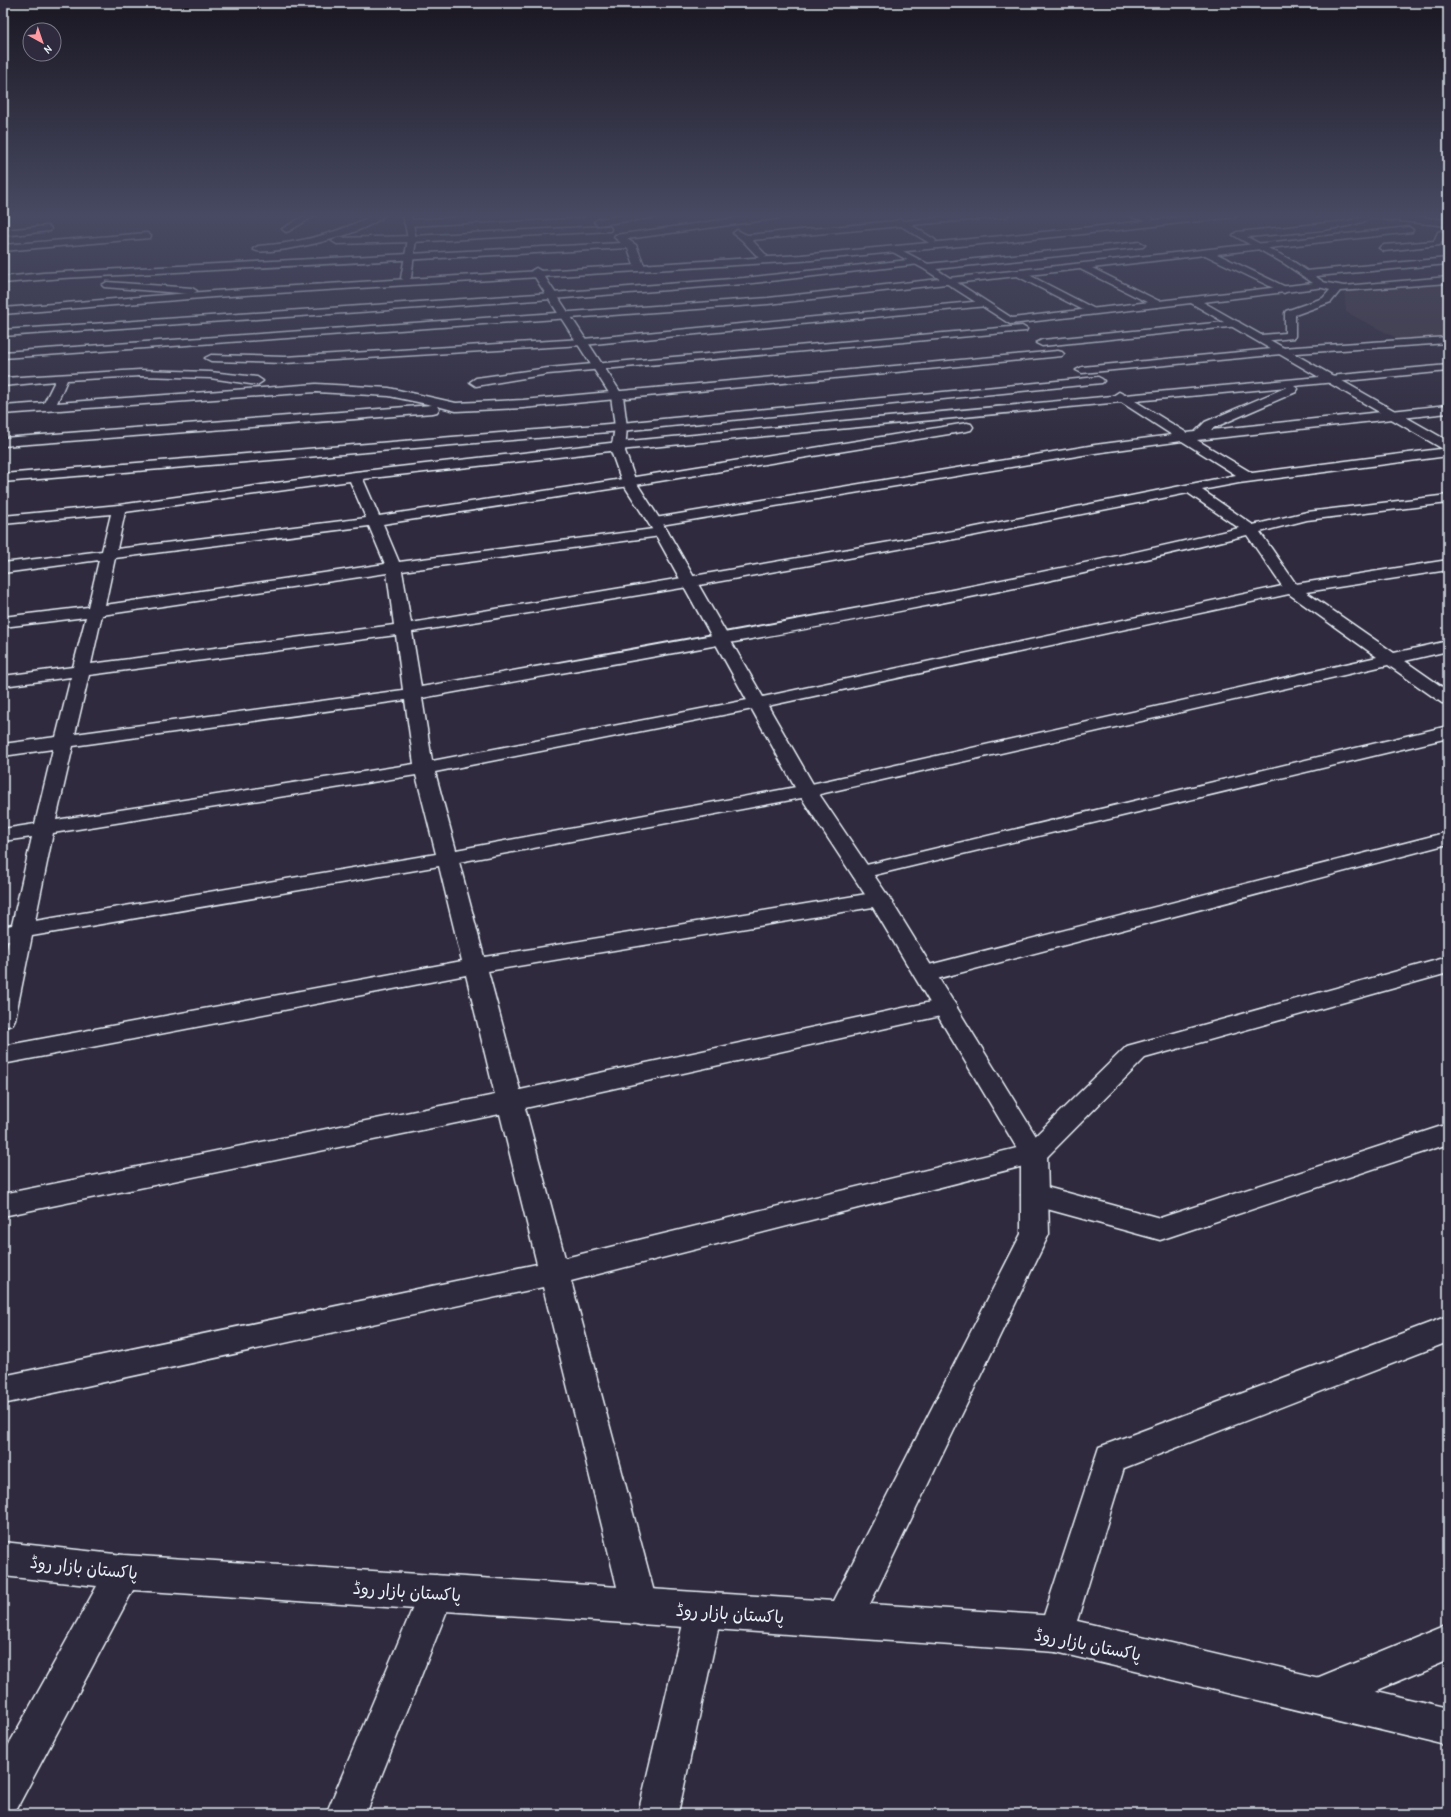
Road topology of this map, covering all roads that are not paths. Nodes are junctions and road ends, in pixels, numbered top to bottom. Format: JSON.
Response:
{"nodes":[{"id":1,"x":79,"y":299,"type":"edge"},
{"id":2,"x":155,"y":299,"type":"edge"},
{"id":3,"x":511,"y":299,"type":"edge"},
{"id":4,"x":554,"y":299,"type":"edge"},
{"id":5,"x":765,"y":299,"type":"edge"},
{"id":6,"x":789,"y":299,"type":"edge"},
{"id":7,"x":975,"y":299,"type":"edge"},
{"id":8,"x":1066,"y":299,"type":"edge"},
{"id":9,"x":1147,"y":299,"type":"edge"},
{"id":10,"x":1204,"y":299,"type":"edge"},
{"id":11,"x":1328,"y":299,"type":"edge"},
{"id":12,"x":1193,"y":300,"type":"junction"},
{"id":13,"x":768,"y":301,"type":"junction"},
{"id":14,"x":3,"y":304,"type":"edge"},
{"id":15,"x":983,"y":304,"type":"junction"},
{"id":16,"x":1157,"y":304,"type":"junction"},
{"id":17,"x":3,"y":311,"type":"edge"},
{"id":18,"x":1091,"y":312,"type":"junction"},
{"id":19,"x":566,"y":316,"type":"junction"},
{"id":20,"x":807,"y":321,"type":"junction"},
{"id":21,"x":1010,"y":321,"type":"junction"},
{"id":22,"x":790,"y":322,"type":"junction"},
{"id":23,"x":1235,"y":324,"type":"junction"},
{"id":24,"x":1022,"y":330,"type":"junction"},
{"id":25,"x":3,"y":333,"type":"edge"},
{"id":26,"x":1259,"y":338,"type":"junction"},
{"id":27,"x":1448,"y":340,"type":"edge"},
{"id":28,"x":583,"y":342,"type":"junction"},
{"id":29,"x":1042,"y":343,"type":"junction"},
{"id":30,"x":836,"y":346,"type":"junction"},
{"id":31,"x":1282,"y":351,"type":"junction"},
{"id":32,"x":1058,"y":354,"type":"junction"},
{"id":33,"x":3,"y":355,"type":"edge"},
{"id":34,"x":211,"y":358,"type":"dead end"},
{"id":35,"x":598,"y":366,"type":"junction"},
{"id":36,"x":1448,"y":368,"type":"edge"},
{"id":37,"x":1082,"y":370,"type":"junction"},
{"id":38,"x":63,"y":377,"type":"junction"},
{"id":39,"x":1331,"y":379,"type":"junction"},
{"id":40,"x":1098,"y":381,"type":"junction"},
{"id":41,"x":1311,"y":381,"type":"junction"},
{"id":42,"x":3,"y":382,"type":"edge"},
{"id":43,"x":476,"y":382,"type":"dead end"},
{"id":44,"x":316,"y":388,"type":"junction"},
{"id":45,"x":617,"y":396,"type":"junction"},
{"id":46,"x":1124,"y":400,"type":"junction"},
{"id":47,"x":49,"y":406,"type":"junction"},
{"id":48,"x":456,"y":407,"type":"junction"},
{"id":49,"x":1448,"y":409,"type":"edge"},
{"id":50,"x":3,"y":410,"type":"edge"},
{"id":51,"x":1394,"y":415,"type":"junction"},
{"id":52,"x":339,"y":416,"type":"junction"},
{"id":53,"x":620,"y":436,"type":"junction"},
{"id":54,"x":1199,"y":436,"type":"junction"},
{"id":55,"x":1185,"y":437,"type":"junction"},
{"id":56,"x":3,"y":442,"type":"edge"},
{"id":57,"x":1448,"y":446,"type":"edge"},
{"id":58,"x":348,"y":449,"type":"junction"},
{"id":59,"x":1448,"y":452,"type":"edge"},
{"id":60,"x":355,"y":476,"type":"junction"},
{"id":61,"x":3,"y":478,"type":"edge"},
{"id":62,"x":1250,"y":478,"type":"junction"},
{"id":63,"x":629,"y":482,"type":"junction"},
{"id":64,"x":1191,"y":489,"type":"junction"},
{"id":65,"x":1448,"y":499,"type":"edge"},
{"id":66,"x":119,"y":509,"type":"junction"},
{"id":67,"x":3,"y":520,"type":"edge"},
{"id":68,"x":374,"y":520,"type":"junction"},
{"id":69,"x":658,"y":527,"type":"junction"},
{"id":70,"x":1251,"y":530,"type":"junction"},
{"id":71,"x":108,"y":556,"type":"junction"},
{"id":72,"x":1448,"y":565,"type":"edge"},
{"id":73,"x":394,"y":567,"type":"junction"},
{"id":74,"x":3,"y":568,"type":"edge"},
{"id":75,"x":688,"y":582,"type":"junction"},
{"id":76,"x":1292,"y":589,"type":"junction"},
{"id":77,"x":95,"y":611,"type":"junction"},
{"id":78,"x":3,"y":622,"type":"edge"},
{"id":79,"x":403,"y":629,"type":"junction"},
{"id":80,"x":721,"y":639,"type":"junction"},
{"id":81,"x":1448,"y":646,"type":"edge"},
{"id":82,"x":1391,"y":659,"type":"junction"},
{"id":83,"x":81,"y":670,"type":"junction"},
{"id":84,"x":3,"y":681,"type":"edge"},
{"id":85,"x":413,"y":694,"type":"junction"},
{"id":86,"x":1448,"y":699,"type":"edge"},
{"id":87,"x":758,"y":704,"type":"junction"},
{"id":88,"x":1448,"y":732,"type":"edge"},
{"id":89,"x":64,"y":742,"type":"junction"},
{"id":90,"x":3,"y":750,"type":"edge"},
{"id":91,"x":424,"y":768,"type":"junction"},
{"id":92,"x":807,"y":791,"type":"junction"},
{"id":93,"x":44,"y":829,"type":"junction"},
{"id":94,"x":3,"y":835,"type":"edge"},
{"id":95,"x":1448,"y":838,"type":"edge"},
{"id":96,"x":447,"y":858,"type":"junction"},
{"id":97,"x":862,"y":872,"type":"junction"},
{"id":98,"x":880,"y":899,"type":"junction"},
{"id":99,"x":12,"y":933,"type":"edge"},
{"id":100,"x":1448,"y":965,"type":"edge"},
{"id":101,"x":475,"y":966,"type":"junction"},
{"id":102,"x":925,"y":974,"type":"junction"},
{"id":103,"x":945,"y":1007,"type":"junction"},
{"id":104,"x":3,"y":1019,"type":"edge"},
{"id":105,"x":3,"y":1055,"type":"edge"},
{"id":106,"x":510,"y":1102,"type":"junction"},
{"id":107,"x":1448,"y":1134,"type":"edge"},
{"id":108,"x":1034,"y":1154,"type":"junction"},
{"id":109,"x":1035,"y":1195,"type":"junction"},
{"id":110,"x":3,"y":1205,"type":"edge"},
{"id":111,"x":554,"y":1273,"type":"junction"},
{"id":112,"x":1448,"y":1329,"type":"edge"},
{"id":113,"x":3,"y":1390,"type":"edge"},
{"id":114,"x":3,"y":1559,"type":"edge"},
{"id":115,"x":124,"y":1572,"type":"junction"},
{"id":116,"x":436,"y":1593,"type":"junction"},
{"id":117,"x":640,"y":1607,"type":"junction"},
{"id":118,"x":704,"y":1611,"type":"junction"},
{"id":119,"x":843,"y":1620,"type":"junction"},
{"id":120,"x":1056,"y":1634,"type":"junction"},
{"id":121,"x":1448,"y":1642,"type":"edge"},
{"id":122,"x":1320,"y":1695,"type":"junction"},
{"id":123,"x":1448,"y":1727,"type":"edge"},
{"id":124,"x":3,"y":1794,"type":"edge"},
{"id":125,"x":663,"y":1812,"type":"edge"},
{"id":126,"x":346,"y":1814,"type":"edge"}],
"edges":[{"from":1,"to":14,"type":"street"},
{"from":2,"to":17,"type":"street"},
{"from":3,"to":25,"type":"street"},
{"from":4,"to":19,"type":"street"},
{"from":5,"to":13,"type":"street"},
{"from":6,"to":13,"type":"street"},
{"from":7,"to":15,"type":"street"},
{"from":8,"to":18,"type":"street"},
{"from":9,"to":16,"type":"street"},
{"from":10,"to":12,"type":"street"},
{"from":11,"to":26,"type":"street"},
{"from":12,"to":16,"type":"street"},
{"from":12,"to":23,"type":"street"},
{"from":13,"to":19,"type":"street"},
{"from":13,"to":22,"type":"street"},
{"from":15,"to":20,"type":"street"},
{"from":15,"to":21,"type":"street"},
{"from":16,"to":18,"type":"street"},
{"from":18,"to":21,"type":"street"},
{"from":19,"to":28,"type":"street"},
{"from":19,"to":33,"type":"street"},
{"from":20,"to":22,"type":"street"},
{"from":20,"to":30,"type":"street"},
{"from":21,"to":24,"type":"street"},
{"from":22,"to":28,"type":"street"},
{"from":23,"to":26,"type":"street"},
{"from":23,"to":29,"type":"street"},
{"from":24,"to":29,"type":"street"},
{"from":24,"to":30,"type":"street"},
{"from":26,"to":31,"type":"street"},
{"from":27,"to":31,"type":"street"},
{"from":28,"to":34,"type":"street"},
{"from":28,"to":35,"type":"street"},
{"from":29,"to":32,"type":"street"},
{"from":30,"to":35,"type":"street"},
{"from":31,"to":37,"type":"street"},
{"from":31,"to":39,"type":"street"},
{"from":32,"to":37,"type":"street"},
{"from":32,"to":45,"type":"street"},
{"from":35,"to":43,"type":"street"},
{"from":35,"to":45,"type":"street"},
{"from":36,"to":39,"type":"street"},
{"from":37,"to":40,"type":"street"},
{"from":38,"to":42,"type":"street"},
{"from":38,"to":44,"type":"street"},
{"from":38,"to":47,"type":"street"},
{"from":39,"to":41,"type":"street"},
{"from":39,"to":51,"type":"street"},
{"from":40,"to":46,"type":"street"},
{"from":40,"to":53,"type":"street"},
{"from":41,"to":46,"type":"street"},
{"from":41,"to":54,"type":"street"},
{"from":44,"to":47,"type":"street"},
{"from":44,"to":48,"type":"street"},
{"from":45,"to":48,"type":"street"},
{"from":45,"to":53,"type":"street"},
{"from":46,"to":53,"type":"street"},
{"from":46,"to":55,"type":"street"},
{"from":46,"to":63,"type":"street"},
{"from":47,"to":50,"type":"street"},
{"from":48,"to":52,"type":"street"},
{"from":49,"to":51,"type":"street"},
{"from":51,"to":54,"type":"street"},
{"from":51,"to":57,"type":"street"},
{"from":52,"to":56,"type":"street"},
{"from":52,"to":58,"type":"street"},
{"from":53,"to":58,"type":"street"},
{"from":53,"to":60,"type":"street"},
{"from":53,"to":63,"type":"street"},
{"from":54,"to":55,"type":"street"},
{"from":55,"to":62,"type":"street"},
{"from":55,"to":69,"type":"street"},
{"from":58,"to":61,"type":"street"},
{"from":59,"to":62,"type":"street"},
{"from":60,"to":66,"type":"street"},
{"from":60,"to":68,"type":"street"},
{"from":62,"to":64,"type":"street"},
{"from":63,"to":68,"type":"street"},
{"from":63,"to":69,"type":"street"},
{"from":64,"to":70,"type":"street"},
{"from":64,"to":75,"type":"street"},
{"from":65,"to":70,"type":"street"},
{"from":66,"to":67,"type":"street"},
{"from":66,"to":71,"type":"street"},
{"from":68,"to":71,"type":"street"},
{"from":68,"to":73,"type":"street"},
{"from":69,"to":73,"type":"street"},
{"from":69,"to":75,"type":"street"},
{"from":70,"to":76,"type":"street"},
{"from":70,"to":80,"type":"street"},
{"from":71,"to":74,"type":"street"},
{"from":71,"to":77,"type":"street"},
{"from":72,"to":76,"type":"street"},
{"from":73,"to":77,"type":"street"},
{"from":73,"to":79,"type":"street"},
{"from":75,"to":79,"type":"street"},
{"from":75,"to":80,"type":"street"},
{"from":76,"to":82,"type":"street"},
{"from":76,"to":87,"type":"street"},
{"from":77,"to":78,"type":"street"},
{"from":77,"to":83,"type":"street"},
{"from":79,"to":83,"type":"street"},
{"from":79,"to":85,"type":"street"},
{"from":80,"to":85,"type":"street"},
{"from":80,"to":87,"type":"street"},
{"from":81,"to":82,"type":"street"},
{"from":82,"to":86,"type":"street"},
{"from":82,"to":92,"type":"street"},
{"from":83,"to":84,"type":"street"},
{"from":83,"to":89,"type":"street"},
{"from":85,"to":89,"type":"street"},
{"from":85,"to":91,"type":"street"},
{"from":87,"to":91,"type":"street"},
{"from":87,"to":92,"type":"street"},
{"from":88,"to":97,"type":"street"},
{"from":89,"to":90,"type":"street"},
{"from":89,"to":93,"type":"street"},
{"from":91,"to":93,"type":"street"},
{"from":91,"to":96,"type":"street"},
{"from":92,"to":96,"type":"street"},
{"from":92,"to":97,"type":"street"},
{"from":93,"to":94,"type":"street"},
{"from":93,"to":99,"type":"street"},
{"from":95,"to":102,"type":"street"},
{"from":96,"to":99,"type":"street"},
{"from":96,"to":101,"type":"street"},
{"from":97,"to":98,"type":"street"},
{"from":98,"to":101,"type":"street"},
{"from":98,"to":102,"type":"street"},
{"from":99,"to":104,"type":"street"},
{"from":100,"to":108,"type":"street"},
{"from":101,"to":105,"type":"street"},
{"from":101,"to":106,"type":"street"},
{"from":102,"to":103,"type":"street"},
{"from":103,"to":106,"type":"street"},
{"from":103,"to":108,"type":"street"},
{"from":106,"to":110,"type":"street"},
{"from":106,"to":111,"type":"street"},
{"from":107,"to":109,"type":"street"},
{"from":108,"to":109,"type":"street"},
{"from":108,"to":111,"type":"street"},
{"from":109,"to":119,"type":"street"},
{"from":111,"to":113,"type":"street"},
{"from":111,"to":117,"type":"street"},
{"from":112,"to":120,"type":"street"},
{"from":114,"to":115,"type":"street","name":"پاکستان بازار روڈ"},
{"from":115,"to":116,"type":"street","name":"پاکستان بازار روڈ"},
{"from":115,"to":124,"type":"street"},
{"from":116,"to":117,"type":"street","name":"پاکستان بازار روڈ"},
{"from":116,"to":126,"type":"street"},
{"from":117,"to":118,"type":"street","name":"پاکستان بازار روڈ"},
{"from":118,"to":119,"type":"street","name":"پاکستان بازار روڈ"},
{"from":118,"to":125,"type":"street"},
{"from":119,"to":120,"type":"street","name":"پاکستان بازار روڈ"},
{"from":120,"to":122,"type":"street","name":"پاکستان بازار روڈ"},
{"from":121,"to":122,"type":"street"},
{"from":122,"to":123,"type":"street","name":"پاکستان بازار روڈ"}]}
